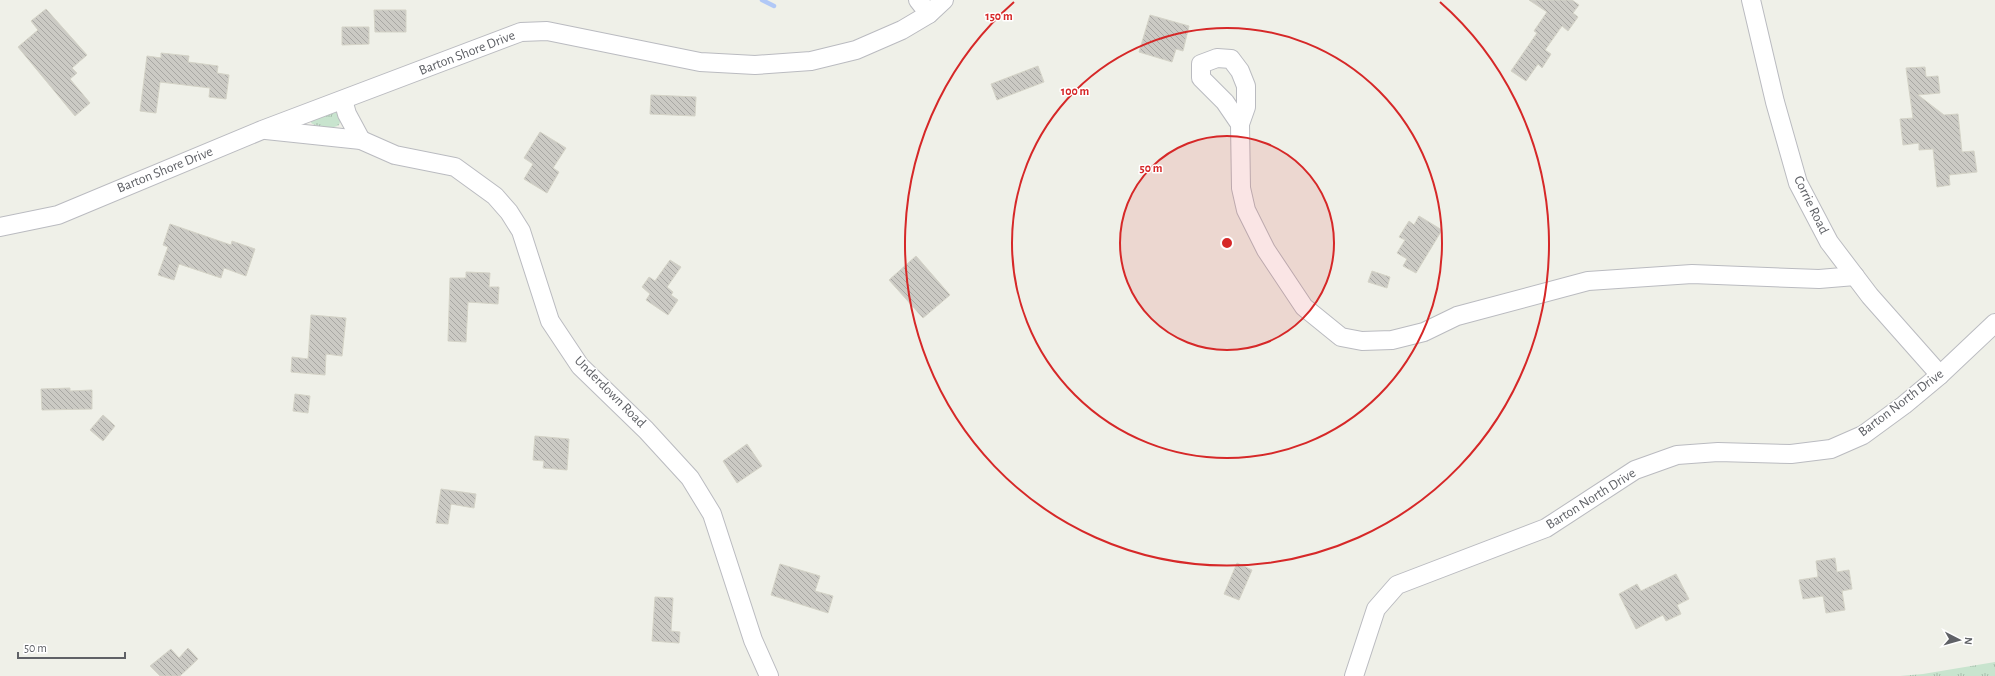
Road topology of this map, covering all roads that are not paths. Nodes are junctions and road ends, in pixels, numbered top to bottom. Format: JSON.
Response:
{"nodes":[{"id":1,"x":944,"y":0,"type":"edge"},
{"id":2,"x":1751,"y":0,"type":"edge"},
{"id":3,"x":924,"y":7,"type":"edge"},
{"id":4,"x":343,"y":100,"type":"junction"},
{"id":5,"x":1240,"y":124,"type":"dead end"},
{"id":6,"x":262,"y":130,"type":"junction"},
{"id":7,"x":360,"y":140,"type":"junction"},
{"id":8,"x":0,"y":227,"type":"edge"},
{"id":9,"x":1855,"y":276,"type":"junction"},
{"id":10,"x":1995,"y":323,"type":"edge"},
{"id":11,"x":1940,"y":375,"type":"junction"},
{"id":12,"x":769,"y":676,"type":"edge"},
{"id":13,"x":1354,"y":676,"type":"edge"}],
"edges":[{"from":1,"to":3,"type":"street","name":"Barton Shore Drive"},
{"from":2,"to":9,"type":"street","name":"Corrie Road"},
{"from":3,"to":4,"type":"street","name":"Barton Shore Drive"},
{"from":4,"to":6,"type":"street","name":"Barton Shore Drive"},
{"from":4,"to":7,"type":"street"},
{"from":5,"to":9,"type":"street"},
{"from":6,"to":7,"type":"street","name":"Underdown Road"},
{"from":6,"to":8,"type":"street","name":"Barton Shore Drive"},
{"from":7,"to":12,"type":"street","name":"Underdown Road"},
{"from":9,"to":11,"type":"street","name":"Corrie Road"},
{"from":10,"to":11,"type":"street","name":"Barton North Drive"},
{"from":11,"to":13,"type":"street","name":"Barton North Drive"}]}
